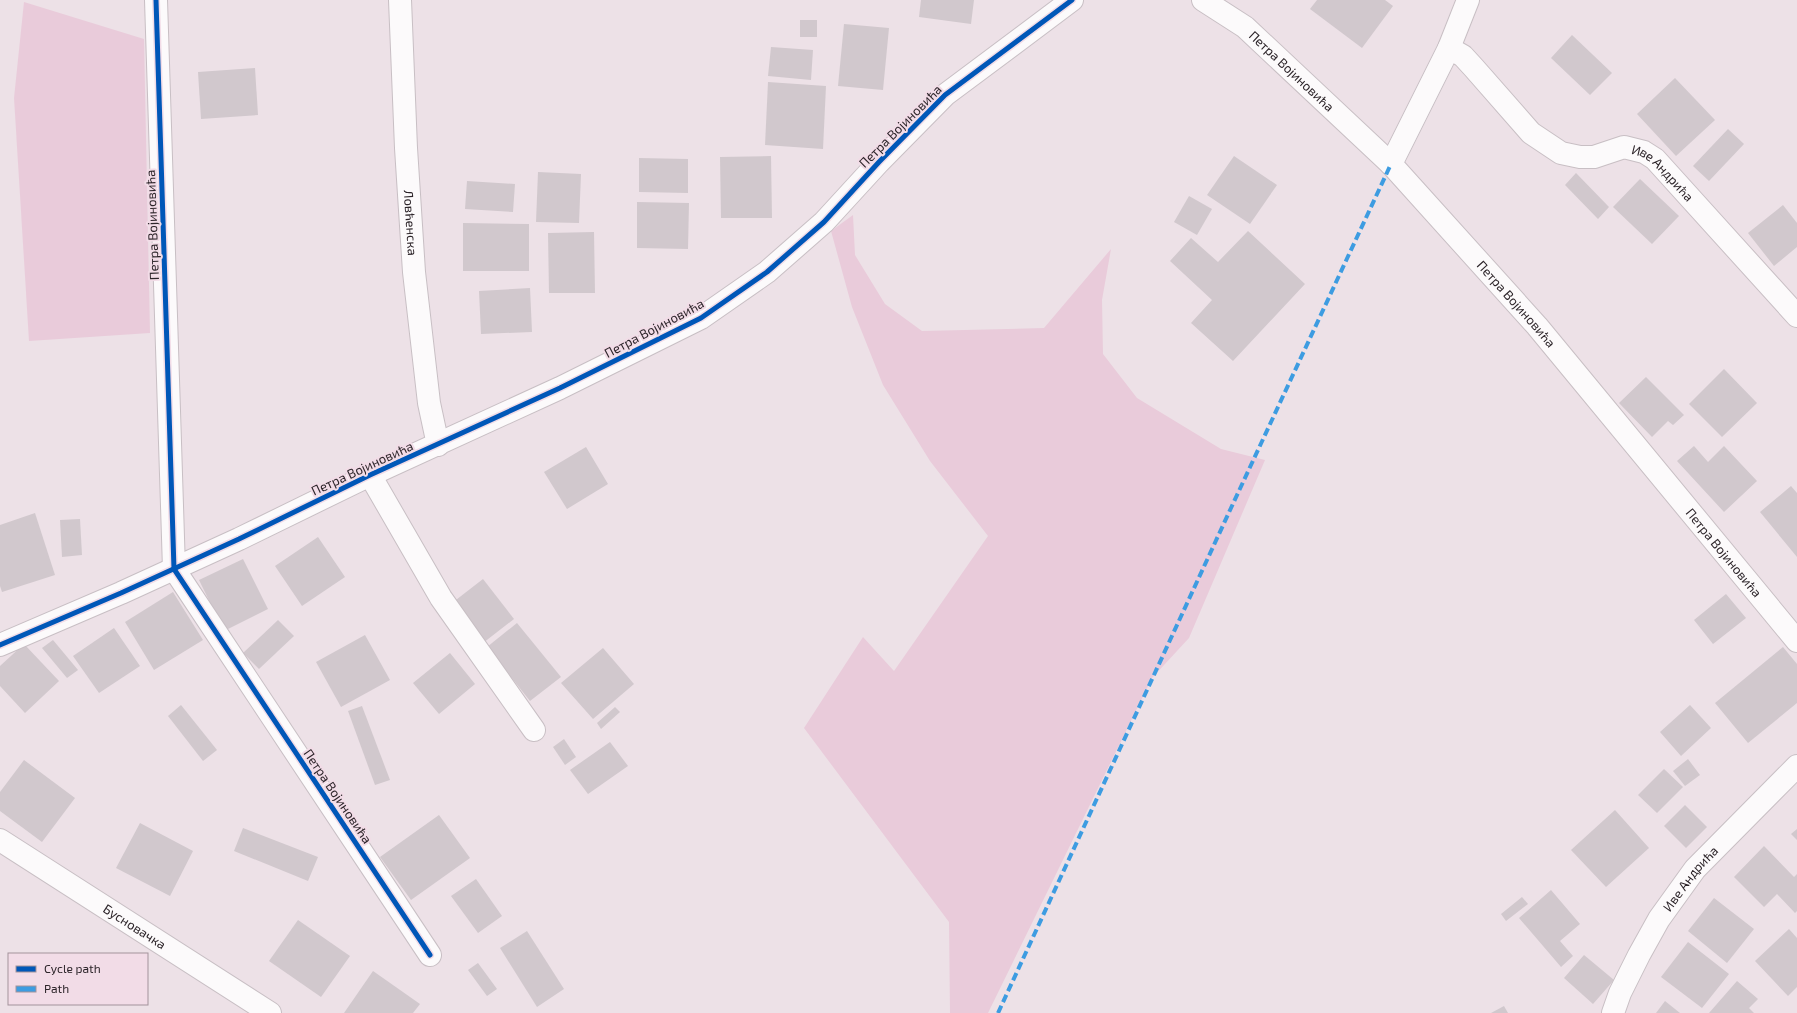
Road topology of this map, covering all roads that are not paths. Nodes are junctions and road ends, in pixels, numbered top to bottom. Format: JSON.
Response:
{"nodes":[{"id":1,"x":156,"y":0,"type":"edge"},
{"id":2,"x":400,"y":0,"type":"edge"},
{"id":3,"x":1072,"y":0,"type":"edge"},
{"id":4,"x":1203,"y":0,"type":"edge"},
{"id":5,"x":1468,"y":0,"type":"edge"},
{"id":6,"x":1449,"y":48,"type":"junction"},
{"id":7,"x":1391,"y":164,"type":"junction"},
{"id":8,"x":1797,"y":316,"type":"edge"},
{"id":9,"x":438,"y":444,"type":"junction"},
{"id":10,"x":370,"y":475,"type":"junction"},
{"id":11,"x":174,"y":569,"type":"junction"},
{"id":12,"x":1797,"y":641,"type":"edge"},
{"id":13,"x":0,"y":645,"type":"edge"},
{"id":14,"x":534,"y":730,"type":"dead end"},
{"id":15,"x":1797,"y":766,"type":"edge"},
{"id":16,"x":0,"y":840,"type":"edge"},
{"id":17,"x":430,"y":955,"type":"dead end"},
{"id":18,"x":270,"y":1013,"type":"edge"},
{"id":19,"x":1612,"y":1013,"type":"edge"}],
"edges":[{"from":1,"to":11,"type":"street","name":"Петра Војиновића"},
{"from":2,"to":9,"type":"street","name":"Ловћенска"},
{"from":3,"to":9,"type":"street","name":"Петра Војиновића"},
{"from":4,"to":7,"type":"street","name":"Петра Војиновића"},
{"from":5,"to":6,"type":"street"},
{"from":6,"to":7,"type":"street"},
{"from":6,"to":8,"type":"street","name":"Иве Андрића"},
{"from":7,"to":12,"type":"street","name":"Петра Војиновића"},
{"from":9,"to":10,"type":"street","name":"Петра Војиновића"},
{"from":10,"to":11,"type":"street","name":"Петра Војиновића"},
{"from":10,"to":14,"type":"street","name":"Петра Војиновића"},
{"from":11,"to":13,"type":"street","name":"Петра Војиновића"},
{"from":11,"to":17,"type":"street","name":"Петра Војиновића"},
{"from":15,"to":19,"type":"street","name":"Иве Андрића"},
{"from":16,"to":18,"type":"street","name":"Бусновачка"}]}
